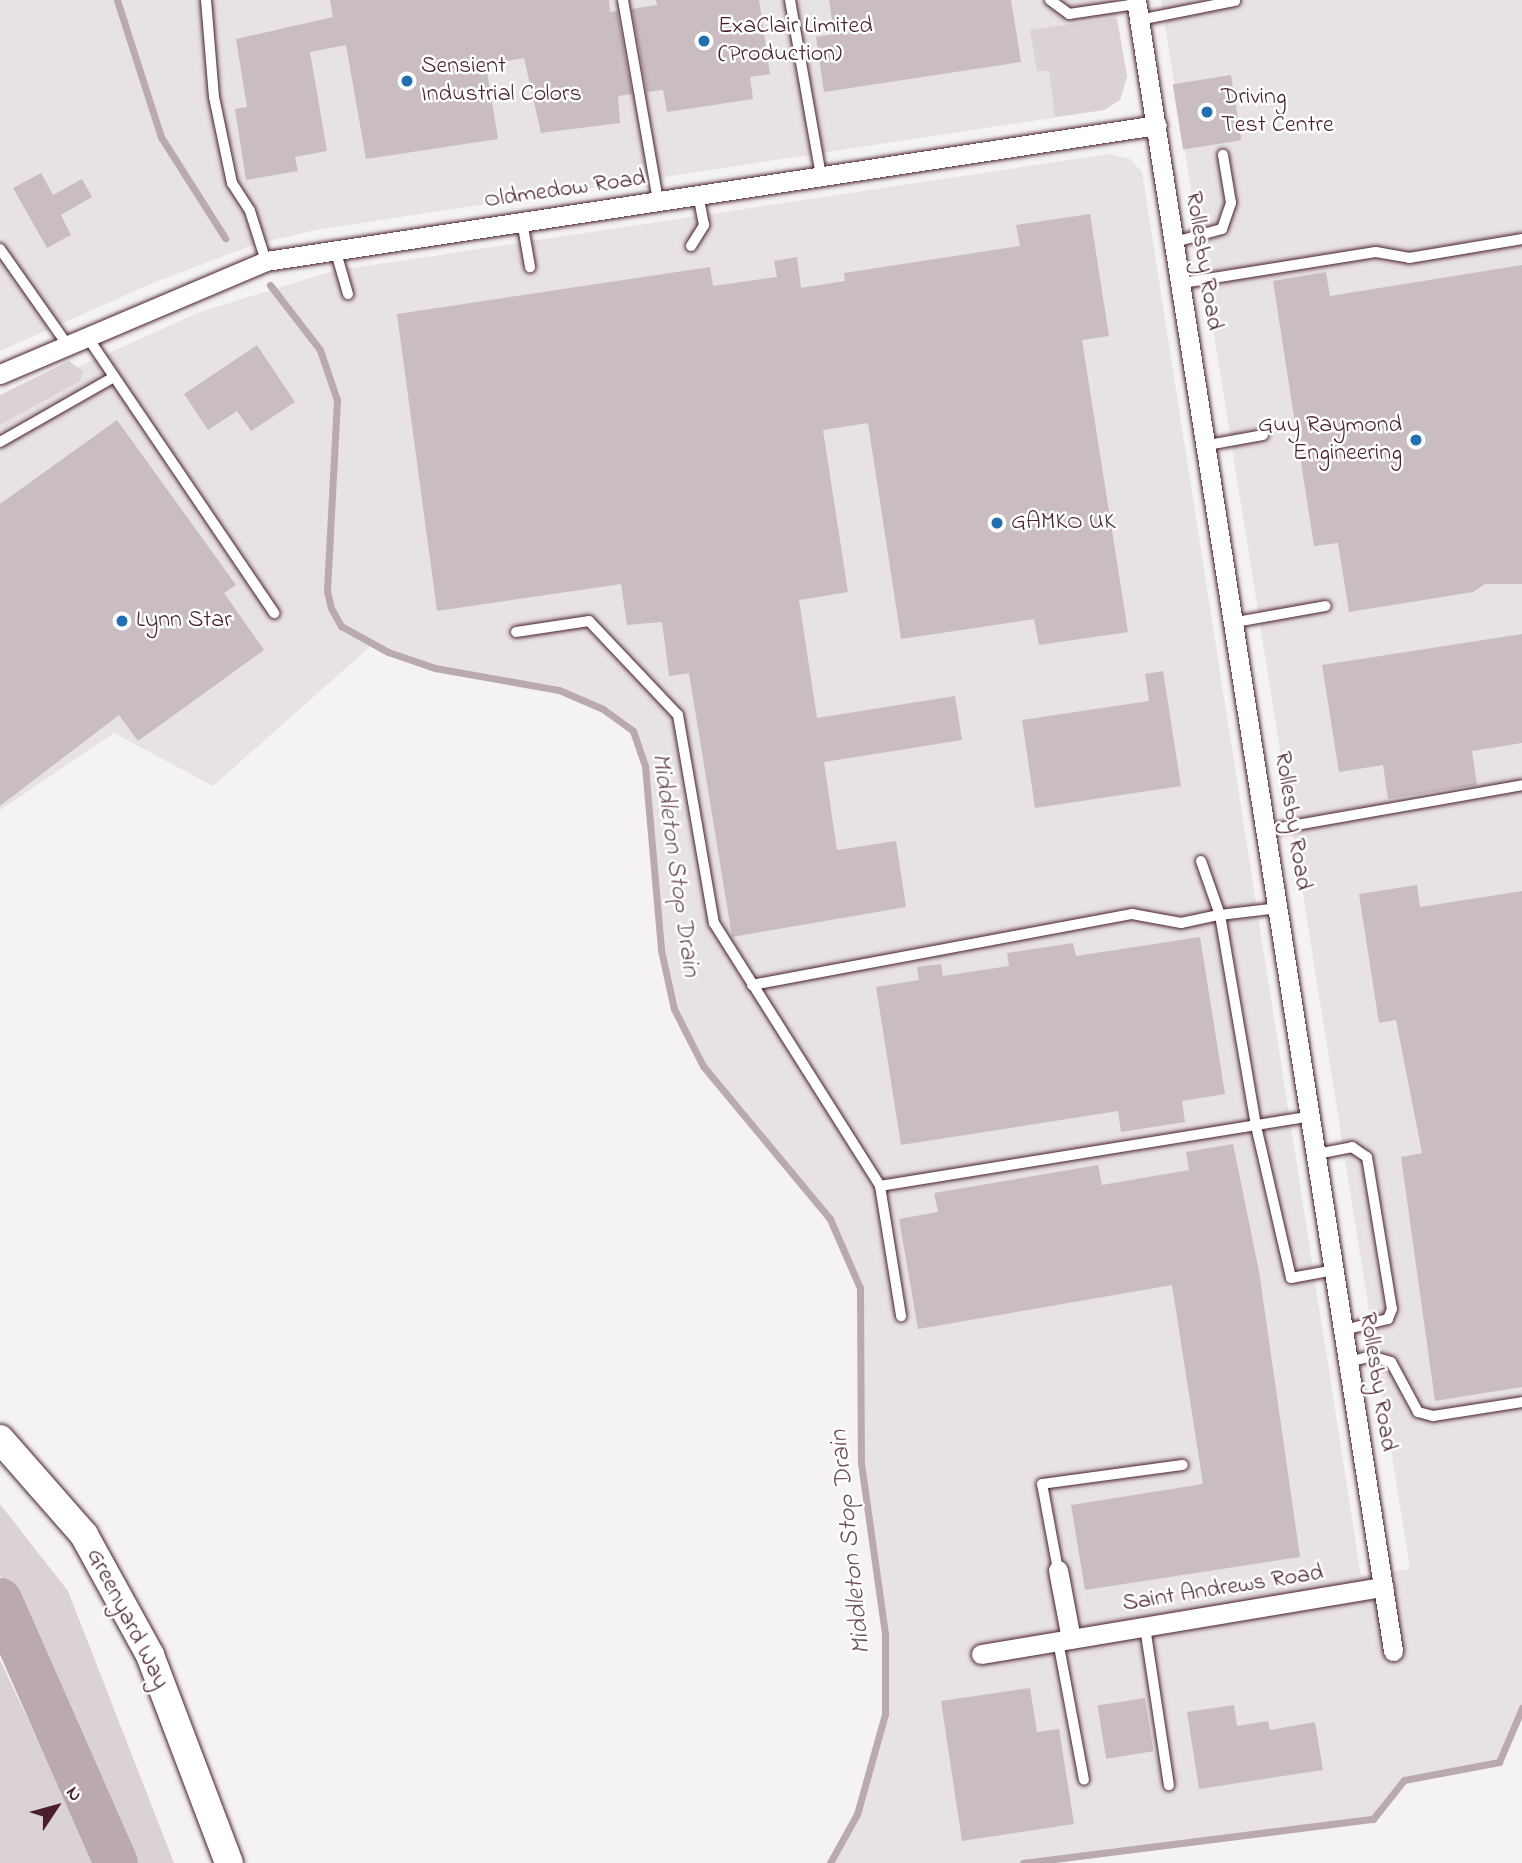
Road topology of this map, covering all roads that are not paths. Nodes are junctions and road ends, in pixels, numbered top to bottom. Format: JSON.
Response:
{"nodes":[{"id":1,"x":206,"y":0,"type":"edge"},
{"id":2,"x":623,"y":0,"type":"edge"},
{"id":3,"x":790,"y":0,"type":"edge"},
{"id":4,"x":1051,"y":0,"type":"edge"},
{"id":5,"x":1235,"y":1,"type":"edge"},
{"id":6,"x":1137,"y":8,"type":"edge"},
{"id":7,"x":1157,"y":125,"type":"junction"},
{"id":8,"x":1223,"y":155,"type":"dead end"},
{"id":9,"x":821,"y":176,"type":"junction"},
{"id":10,"x":698,"y":194,"type":"junction"},
{"id":11,"x":658,"y":201,"type":"junction"},
{"id":12,"x":522,"y":221,"type":"junction"},
{"id":13,"x":1522,"y":239,"type":"edge"},
{"id":14,"x":1175,"y":242,"type":"junction"},
{"id":15,"x":691,"y":247,"type":"dead end"},
{"id":16,"x":335,"y":248,"type":"junction"},
{"id":17,"x":0,"y":249,"type":"edge"},
{"id":18,"x":266,"y":261,"type":"junction"},
{"id":19,"x":530,"y":267,"type":"dead end"},
{"id":20,"x":1182,"y":284,"type":"junction"},
{"id":21,"x":348,"y":294,"type":"dead end"},
{"id":22,"x":86,"y":335,"type":"junction"},
{"id":23,"x":66,"y":343,"type":"junction"},
{"id":24,"x":0,"y":374,"type":"edge"},
{"id":25,"x":114,"y":377,"type":"junction"},
{"id":26,"x":1263,"y":435,"type":"dead end"},
{"id":27,"x":0,"y":442,"type":"edge"},
{"id":28,"x":1208,"y":445,"type":"junction"},
{"id":29,"x":1326,"y":606,"type":"dead end"},
{"id":30,"x":274,"y":613,"type":"dead end"},
{"id":31,"x":1236,"y":622,"type":"junction"},
{"id":32,"x":516,"y":632,"type":"dead end"},
{"id":33,"x":1522,"y":785,"type":"edge"},
{"id":34,"x":1268,"y":830,"type":"junction"},
{"id":35,"x":1202,"y":861,"type":"dead end"},
{"id":36,"x":1280,"y":908,"type":"junction"},
{"id":37,"x":1220,"y":915,"type":"junction"},
{"id":38,"x":752,"y":985,"type":"junction"},
{"id":39,"x":1311,"y":1115,"type":"junction"},
{"id":40,"x":1256,"y":1126,"type":"junction"},
{"id":41,"x":1318,"y":1154,"type":"junction"},
{"id":42,"x":880,"y":1186,"type":"junction"},
{"id":43,"x":1335,"y":1270,"type":"junction"},
{"id":44,"x":901,"y":1316,"type":"dead end"},
{"id":45,"x":1344,"y":1331,"type":"junction"},
{"id":46,"x":1349,"y":1362,"type":"junction"},
{"id":47,"x":1522,"y":1402,"type":"edge"},
{"id":48,"x":0,"y":1439,"type":"edge"},
{"id":49,"x":1182,"y":1465,"type":"dead end"},
{"id":50,"x":1058,"y":1570,"type":"joint"},
{"id":51,"x":1383,"y":1587,"type":"junction"},
{"id":52,"x":1145,"y":1626,"type":"junction"},
{"id":53,"x":1065,"y":1640,"type":"junction"},
{"id":54,"x":1392,"y":1651,"type":"dead end"},
{"id":55,"x":981,"y":1654,"type":"dead end"},
{"id":56,"x":1084,"y":1780,"type":"dead end"},
{"id":57,"x":1169,"y":1785,"type":"dead end"},
{"id":58,"x":229,"y":1863,"type":"edge"}],
"edges":[{"from":1,"to":18,"type":"lane"},
{"from":2,"to":11,"type":"lane"},
{"from":3,"to":9,"type":"lane"},
{"from":4,"to":6,"type":"lane"},
{"from":5,"to":6,"type":"lane"},
{"from":6,"to":7,"type":"street","name":"Rollesby Road"},
{"from":7,"to":9,"type":"street","name":"Oldmedow Road"},
{"from":7,"to":14,"type":"street","name":"Rollesby Road"},
{"from":8,"to":14,"type":"lane"},
{"from":9,"to":10,"type":"street","name":"Oldmedow Road"},
{"from":10,"to":11,"type":"street","name":"Oldmedow Road"},
{"from":10,"to":15,"type":"lane"},
{"from":11,"to":12,"type":"street","name":"Oldmedow Road"},
{"from":12,"to":16,"type":"street","name":"Oldmedow Road"},
{"from":12,"to":19,"type":"lane"},
{"from":13,"to":20,"type":"lane"},
{"from":14,"to":20,"type":"street","name":"Rollesby Road"},
{"from":16,"to":18,"type":"street","name":"Oldmedow Road"},
{"from":16,"to":21,"type":"lane"},
{"from":17,"to":23,"type":"lane"},
{"from":18,"to":22,"type":"street","name":"Oldmedow Road"},
{"from":20,"to":28,"type":"street","name":"Rollesby Road"},
{"from":22,"to":23,"type":"street","name":"Oldmedow Road"},
{"from":22,"to":25,"type":"lane"},
{"from":23,"to":24,"type":"street","name":"Oldmedow Road"},
{"from":25,"to":27,"type":"lane"},
{"from":25,"to":30,"type":"lane"},
{"from":26,"to":28,"type":"lane"},
{"from":28,"to":31,"type":"street","name":"Rollesby Road"},
{"from":29,"to":31,"type":"lane"},
{"from":31,"to":34,"type":"street","name":"Rollesby Road"},
{"from":32,"to":38,"type":"lane"},
{"from":33,"to":34,"type":"lane"},
{"from":34,"to":36,"type":"street","name":"Rollesby Road"},
{"from":35,"to":37,"type":"lane"},
{"from":36,"to":37,"type":"lane"},
{"from":36,"to":39,"type":"street","name":"Rollesby Road"},
{"from":37,"to":38,"type":"lane"},
{"from":37,"to":40,"type":"lane"},
{"from":38,"to":42,"type":"lane"},
{"from":39,"to":40,"type":"lane"},
{"from":39,"to":41,"type":"street","name":"Rollesby Road"},
{"from":40,"to":42,"type":"lane"},
{"from":40,"to":43,"type":"lane"},
{"from":41,"to":43,"type":"street","name":"Rollesby Road"},
{"from":41,"to":45,"type":"lane"},
{"from":42,"to":44,"type":"lane"},
{"from":43,"to":45,"type":"street","name":"Rollesby Road"},
{"from":45,"to":46,"type":"street","name":"Rollesby Road"},
{"from":46,"to":47,"type":"lane"},
{"from":46,"to":51,"type":"street","name":"Rollesby Road"},
{"from":48,"to":58,"type":"street","name":"Greenyard Way"},
{"from":49,"to":50,"type":"lane"},
{"from":50,"to":53,"type":"street"},
{"from":51,"to":52,"type":"street","name":"Saint Andrews Road"},
{"from":51,"to":54,"type":"street","name":"Rollesby Road"},
{"from":52,"to":53,"type":"street","name":"Saint Andrews Road"},
{"from":52,"to":57,"type":"lane"},
{"from":53,"to":55,"type":"street","name":"Saint Andrews Road"},
{"from":53,"to":56,"type":"lane"}]}
